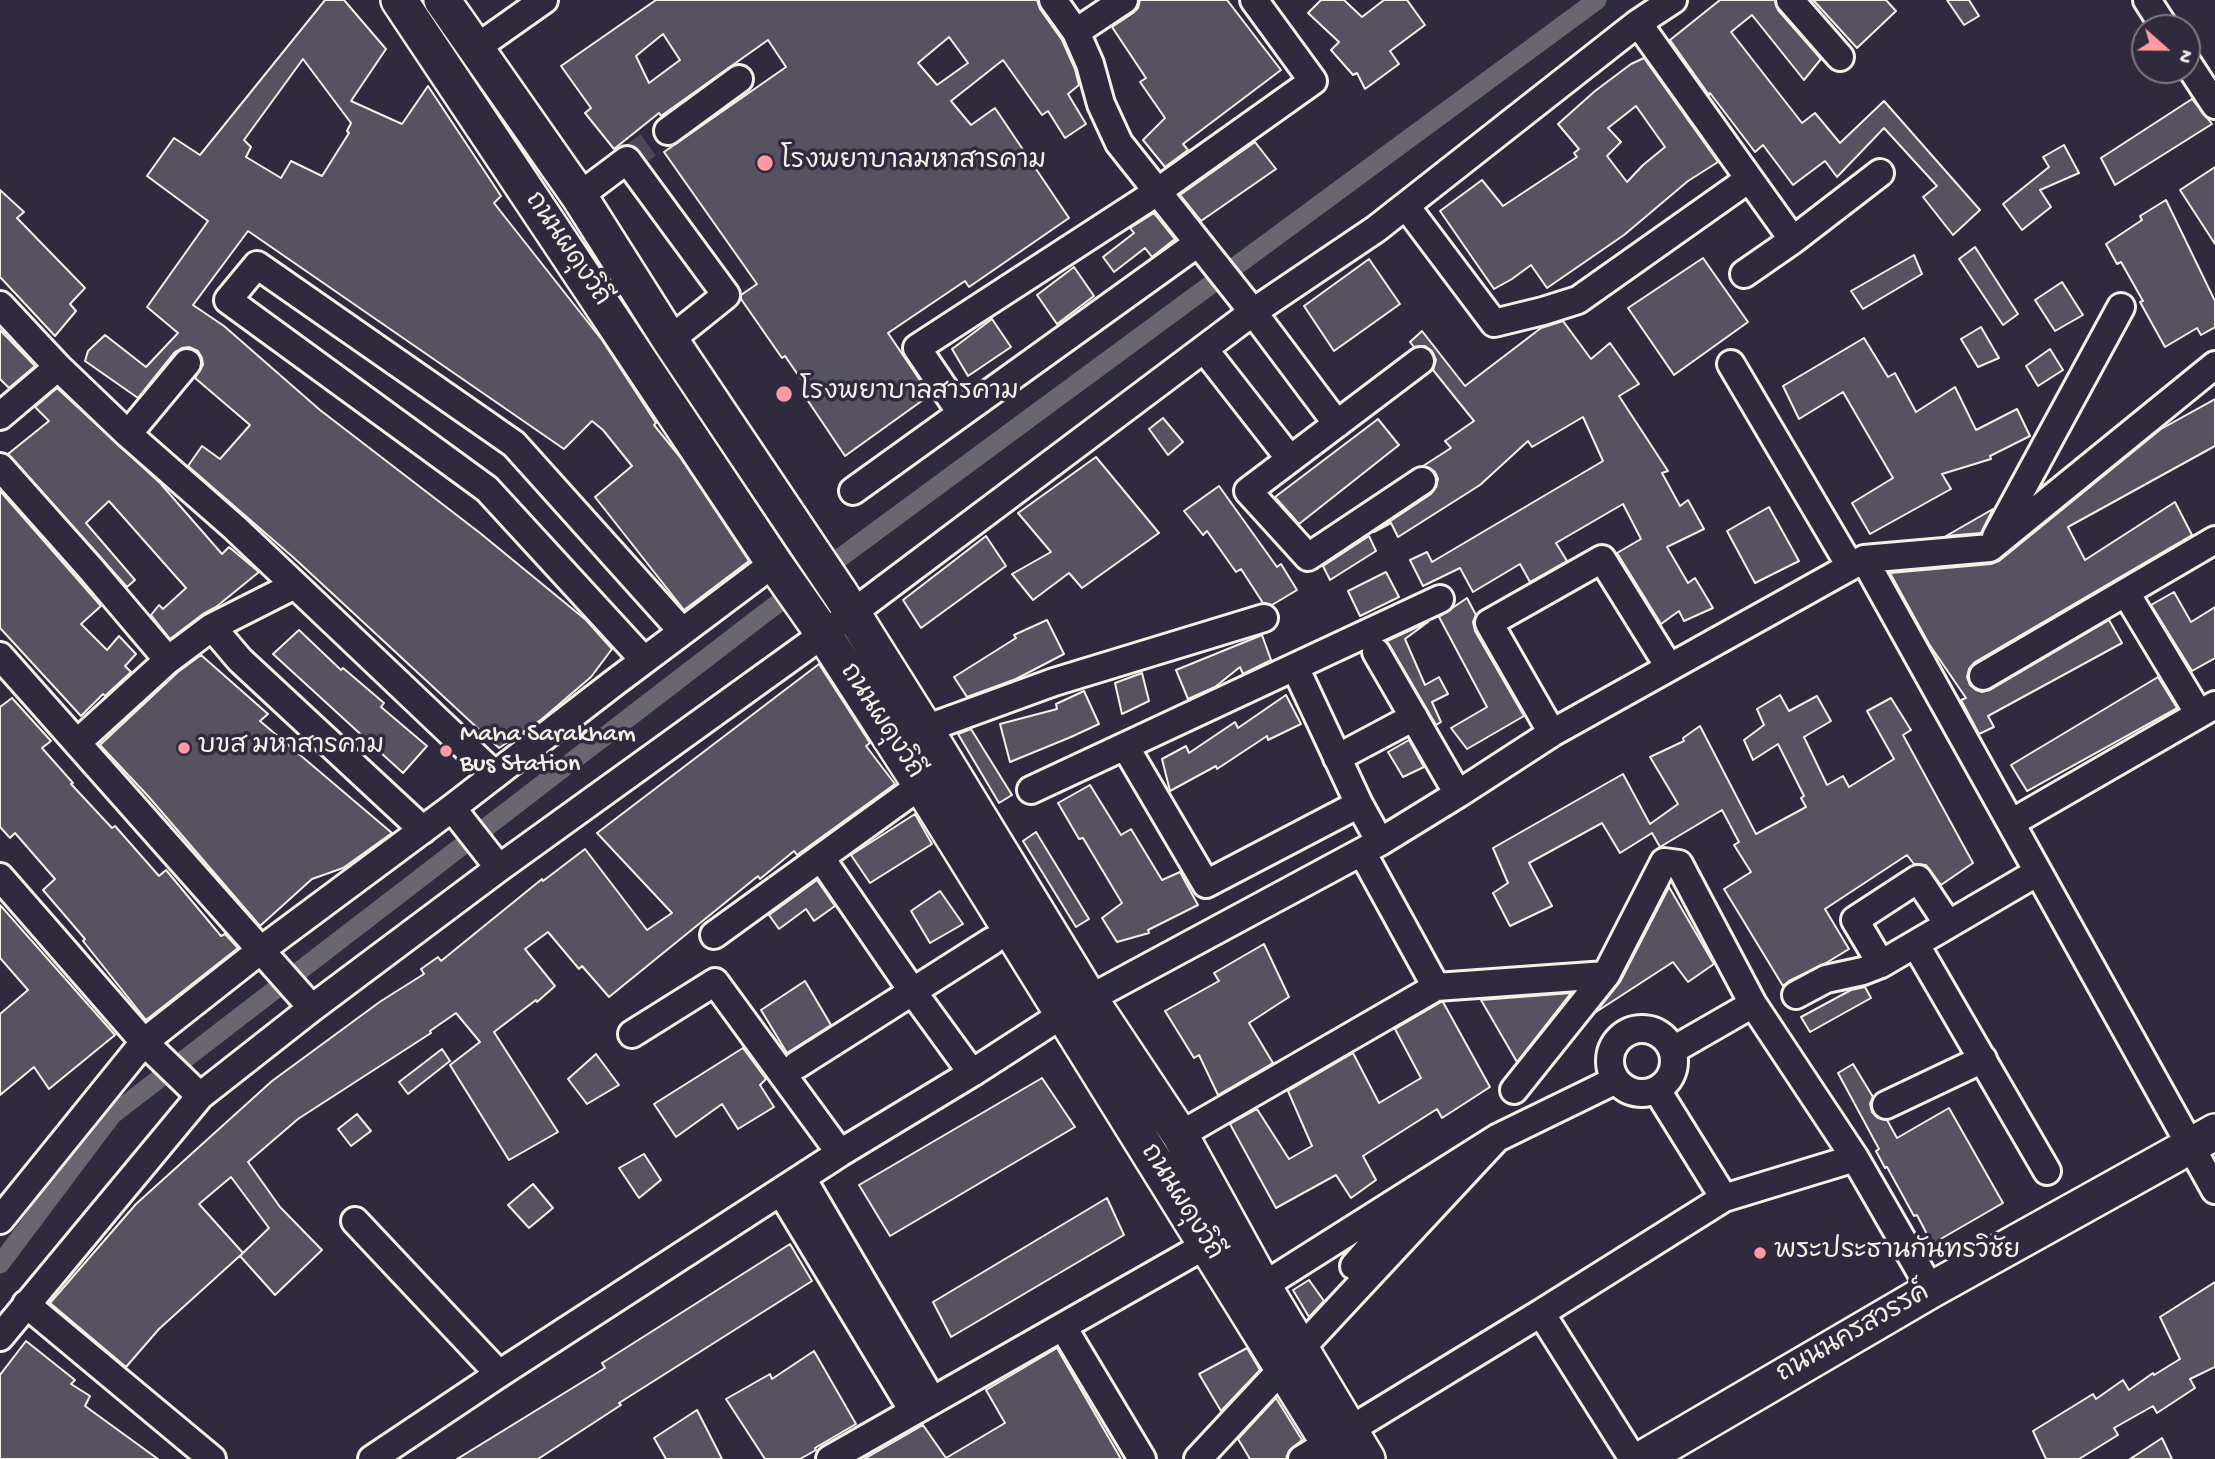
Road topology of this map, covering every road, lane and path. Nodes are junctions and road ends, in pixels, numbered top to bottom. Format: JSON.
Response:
{"nodes":[{"id":1,"x":399,"y":0,"type":"edge"},
{"id":2,"x":442,"y":0,"type":"edge"},
{"id":3,"x":544,"y":0,"type":"edge"},
{"id":4,"x":1053,"y":0,"type":"edge"},
{"id":5,"x":1124,"y":0,"type":"edge"},
{"id":6,"x":1254,"y":0,"type":"edge"},
{"id":7,"x":1673,"y":0,"type":"edge"},
{"id":8,"x":1790,"y":0,"type":"edge"},
{"id":9,"x":1638,"y":23,"type":"junction"},
{"id":10,"x":1076,"y":32,"type":"junction"},
{"id":11,"x":476,"y":48,"type":"junction"},
{"id":12,"x":1840,"y":57,"type":"dead end"},
{"id":13,"x":739,"y":79,"type":"dead end"},
{"id":14,"x":2201,"y":84,"type":"edge"},
{"id":15,"x":2215,"y":105,"type":"edge"},
{"id":16,"x":668,"y":131,"type":"tunnel mouth"},
{"id":17,"x":1880,"y":173,"type":"dead end"},
{"id":18,"x":1749,"y":179,"type":"junction"},
{"id":19,"x":1157,"y":192,"type":"junction"},
{"id":20,"x":579,"y":196,"type":"junction"},
{"id":21,"x":1406,"y":206,"type":"junction"},
{"id":22,"x":1793,"y":240,"type":"junction"},
{"id":23,"x":1201,"y":247,"type":"junction"},
{"id":24,"x":1744,"y":274,"type":"dead end"},
{"id":25,"x":0,"y":305,"type":"edge"},
{"id":26,"x":1248,"y":305,"type":"junction"},
{"id":27,"x":2122,"y":307,"type":"dead end"},
{"id":28,"x":670,"y":340,"type":"junction"},
{"id":29,"x":1204,"y":349,"type":"junction"},
{"id":30,"x":1420,"y":361,"type":"dead end"},
{"id":31,"x":187,"y":363,"type":"dead end"},
{"id":32,"x":1731,"y":364,"type":"dead end"},
{"id":33,"x":58,"y":367,"type":"junction"},
{"id":34,"x":2214,"y":368,"type":"edge"},
{"id":35,"x":961,"y":414,"type":"junction"},
{"id":36,"x":0,"y":416,"type":"edge"},
{"id":37,"x":1337,"y":424,"type":"junction"},
{"id":38,"x":128,"y":434,"type":"junction"},
{"id":39,"x":1290,"y":459,"type":"junction"},
{"id":40,"x":0,"y":467,"type":"edge"},
{"id":41,"x":1422,"y":481,"type":"dead end"},
{"id":42,"x":853,"y":491,"type":"dead end"},
{"id":43,"x":2215,"y":540,"type":"edge"},
{"id":44,"x":1990,"y":548,"type":"junction"},
{"id":45,"x":1857,"y":563,"type":"junction"},
{"id":46,"x":780,"y":572,"type":"junction"},
{"id":47,"x":295,"y":585,"type":"junction"},
{"id":48,"x":2126,"y":593,"type":"junction"},
{"id":49,"x":1440,"y":599,"type":"dead end"},
{"id":50,"x":846,"y":604,"type":"junction"},
{"id":51,"x":1264,"y":618,"type":"dead end"},
{"id":52,"x":817,"y":625,"type":"junction"},
{"id":53,"x":212,"y":627,"type":"junction"},
{"id":54,"x":682,"y":631,"type":"junction"},
{"id":55,"x":1376,"y":652,"type":"dead end"},
{"id":56,"x":0,"y":656,"type":"edge"},
{"id":57,"x":168,"y":660,"type":"junction"},
{"id":58,"x":644,"y":660,"type":"junction"},
{"id":59,"x":1295,"y":667,"type":"junction"},
{"id":60,"x":1669,"y":667,"type":"junction"},
{"id":61,"x":1983,"y":676,"type":"dead end"},
{"id":62,"x":2207,"y":710,"type":"edge"},
{"id":63,"x":1414,"y":717,"type":"junction"},
{"id":64,"x":925,"y":729,"type":"junction"},
{"id":65,"x":1552,"y":733,"type":"junction"},
{"id":66,"x":78,"y":742,"type":"junction"},
{"id":67,"x":1125,"y":746,"type":"junction"},
{"id":68,"x":1337,"y":758,"type":"junction"},
{"id":69,"x":495,"y":775,"type":"junction"},
{"id":70,"x":921,"y":785,"type":"junction"},
{"id":71,"x":1031,"y":790,"type":"dead end"},
{"id":72,"x":1458,"y":794,"type":"junction"},
{"id":73,"x":1359,"y":804,"type":"junction"},
{"id":74,"x":452,"y":808,"type":"junction"},
{"id":75,"x":2011,"y":823,"type":"junction"},
{"id":76,"x":423,"y":830,"type":"junction"},
{"id":77,"x":1371,"y":847,"type":"junction"},
{"id":78,"x":821,"y":858,"type":"junction"},
{"id":79,"x":499,"y":868,"type":"junction"},
{"id":80,"x":2038,"y":872,"type":"junction"},
{"id":81,"x":0,"y":877,"type":"edge"},
{"id":82,"x":1948,"y":924,"type":"junction"},
{"id":83,"x":714,"y":935,"type":"dead end"},
{"id":84,"x":992,"y":941,"type":"dead end"},
{"id":85,"x":1916,"y":945,"type":"junction"},
{"id":86,"x":261,"y":950,"type":"junction"},
{"id":87,"x":1881,"y":964,"type":"junction"},
{"id":88,"x":1606,"y":975,"type":"junction"},
{"id":89,"x":1436,"y":987,"type":"junction"},
{"id":90,"x":913,"y":992,"type":"junction"},
{"id":91,"x":1796,"y":995,"type":"dead end"},
{"id":92,"x":1754,"y":1004,"type":"junction"},
{"id":93,"x":1076,"y":1006,"type":"junction"},
{"id":94,"x":312,"y":1008,"type":"junction"},
{"id":95,"x":632,"y":1034,"type":"dead end"},
{"id":96,"x":144,"y":1042,"type":"junction"},
{"id":97,"x":1672,"y":1050,"type":"junction"},
{"id":98,"x":1983,"y":1059,"type":"junction"},
{"id":99,"x":797,"y":1065,"type":"dead end"},
{"id":100,"x":972,"y":1073,"type":"junction"},
{"id":101,"x":1616,"y":1080,"type":"junction"},
{"id":102,"x":1514,"y":1090,"type":"dead end"},
{"id":103,"x":1657,"y":1090,"type":"junction"},
{"id":104,"x":200,"y":1096,"type":"junction"},
{"id":105,"x":1886,"y":1105,"type":"dead end"},
{"id":106,"x":1180,"y":1135,"type":"junction"},
{"id":107,"x":1497,"y":1138,"type":"junction"},
{"id":108,"x":2203,"y":1139,"type":"edge"},
{"id":109,"x":840,"y":1153,"type":"junction"},
{"id":110,"x":1855,"y":1158,"type":"junction"},
{"id":111,"x":2046,"y":1171,"type":"dead end"},
{"id":112,"x":792,"y":1185,"type":"junction"},
{"id":113,"x":1424,"y":1186,"type":"junction"},
{"id":114,"x":2215,"y":1190,"type":"edge"},
{"id":115,"x":1724,"y":1198,"type":"junction"},
{"id":116,"x":0,"y":1220,"type":"edge"},
{"id":117,"x":355,"y":1221,"type":"dead end"},
{"id":118,"x":1206,"y":1245,"type":"junction"},
{"id":119,"x":1263,"y":1286,"type":"junction"},
{"id":120,"x":1931,"y":1290,"type":"junction"},
{"id":121,"x":26,"y":1304,"type":"junction"},
{"id":122,"x":1541,"y":1313,"type":"junction"},
{"id":123,"x":1063,"y":1327,"type":"junction"},
{"id":124,"x":0,"y":1337,"type":"edge"},
{"id":125,"x":499,"y":1374,"type":"junction"},
{"id":126,"x":923,"y":1406,"type":"junction"},
{"id":127,"x":212,"y":1459,"type":"edge"},
{"id":128,"x":372,"y":1459,"type":"edge"},
{"id":129,"x":830,"y":1459,"type":"edge"},
{"id":130,"x":1142,"y":1459,"type":"edge"},
{"id":131,"x":1188,"y":1459,"type":"edge"},
{"id":132,"x":1198,"y":1459,"type":"edge"},
{"id":133,"x":1302,"y":1459,"type":"edge"},
{"id":134,"x":1339,"y":1459,"type":"edge"},
{"id":135,"x":1367,"y":1459,"type":"edge"},
{"id":136,"x":1633,"y":1459,"type":"edge"},
{"id":137,"x":1642,"y":1459,"type":"edge"}],
"edges":[{"from":1,"to":46,"type":"main road","name":"ถนนผดุงวิถี"},
{"from":2,"to":11,"type":"main road","name":"ถนนผดุงวิถี"},
{"from":3,"to":11,"type":"street"},
{"from":4,"to":10,"type":"street"},
{"from":5,"to":10,"type":"street"},
{"from":6,"to":19,"type":"street"},
{"from":7,"to":9,"type":"street"},
{"from":8,"to":12,"type":"street"},
{"from":9,"to":18,"type":"street"},
{"from":9,"to":21,"type":"street"},
{"from":10,"to":19,"type":"street"},
{"from":11,"to":20,"type":"main road","name":"ถนนผดุงวิถี"},
{"from":13,"to":16,"type":"street"},
{"from":14,"to":15,"type":"street"},
{"from":17,"to":22,"type":"street"},
{"from":18,"to":21,"type":"street"},
{"from":18,"to":22,"type":"street"},
{"from":19,"to":23,"type":"street"},
{"from":19,"to":35,"type":"street"},
{"from":20,"to":28,"type":"main road","name":"ถนนผดุงวิถี"},
{"from":20,"to":28,"type":"street"},
{"from":21,"to":26,"type":"street"},
{"from":22,"to":24,"type":"street"},
{"from":23,"to":26,"type":"street"},
{"from":23,"to":35,"type":"street"},
{"from":25,"to":33,"type":"street"},
{"from":26,"to":29,"type":"street"},
{"from":26,"to":37,"type":"street"},
{"from":27,"to":44,"type":"street"},
{"from":28,"to":50,"type":"main road","name":"ถนนผดุงวิถี"},
{"from":29,"to":39,"type":"street"},
{"from":29,"to":50,"type":"street"},
{"from":30,"to":37,"type":"street"},
{"from":31,"to":38,"type":"street"},
{"from":32,"to":45,"type":"street"},
{"from":33,"to":36,"type":"street"},
{"from":33,"to":38,"type":"street"},
{"from":34,"to":44,"type":"street"},
{"from":35,"to":42,"type":"street"},
{"from":37,"to":39,"type":"street"},
{"from":38,"to":47,"type":"street"},
{"from":39,"to":41,"type":"street"},
{"from":40,"to":57,"type":"street"},
{"from":43,"to":48,"type":"street"},
{"from":44,"to":45,"type":"street"},
{"from":45,"to":60,"type":"street"},
{"from":45,"to":75,"type":"street"},
{"from":46,"to":52,"type":"main road","name":"ถนนผดุงวิถี"},
{"from":46,"to":54,"type":"street"},
{"from":47,"to":53,"type":"street"},
{"from":47,"to":69,"type":"street"},
{"from":48,"to":61,"type":"street"},
{"from":48,"to":62,"type":"street"},
{"from":49,"to":59,"type":"street"},
{"from":50,"to":52,"type":"street"},
{"from":50,"to":64,"type":"main road","name":"ถนนผดุงวิถี"},
{"from":51,"to":64,"type":"street"},
{"from":52,"to":70,"type":"main road","name":"ถนนผดุงวิถี"},
{"from":52,"to":79,"type":"street"},
{"from":53,"to":57,"type":"street"},
{"from":53,"to":76,"type":"street"},
{"from":54,"to":58,"type":"street"},
{"from":54,"to":58,"type":"street"},
{"from":55,"to":63,"type":"street"},
{"from":56,"to":66,"type":"street"},
{"from":57,"to":66,"type":"street"},
{"from":58,"to":69,"type":"street"},
{"from":59,"to":67,"type":"street"},
{"from":59,"to":68,"type":"street"},
{"from":60,"to":65,"type":"street"},
{"from":60,"to":65,"type":"street"},
{"from":62,"to":75,"type":"street"},
{"from":63,"to":68,"type":"street"},
{"from":63,"to":72,"type":"street"},
{"from":64,"to":93,"type":"main road","name":"ถนนผดุงวิถี"},
{"from":65,"to":72,"type":"street"},
{"from":66,"to":86,"type":"street"},
{"from":67,"to":71,"type":"street"},
{"from":67,"to":73,"type":"street"},
{"from":68,"to":73,"type":"street"},
{"from":69,"to":74,"type":"street"},
{"from":70,"to":78,"type":"street"},
{"from":70,"to":93,"type":"main road","name":"ถนนผดุงวิถี"},
{"from":72,"to":77,"type":"street"},
{"from":73,"to":77,"type":"street"},
{"from":74,"to":76,"type":"street"},
{"from":74,"to":79,"type":"street"},
{"from":75,"to":80,"type":"street"},
{"from":76,"to":86,"type":"street"},
{"from":77,"to":89,"type":"street"},
{"from":77,"to":93,"type":"street"},
{"from":78,"to":83,"type":"street"},
{"from":78,"to":90,"type":"street"},
{"from":79,"to":94,"type":"street"},
{"from":80,"to":82,"type":"street"},
{"from":80,"to":108,"type":"street"},
{"from":81,"to":96,"type":"street"},
{"from":82,"to":85,"type":"street"},
{"from":82,"to":87,"type":"street"},
{"from":84,"to":90,"type":"street"},
{"from":85,"to":87,"type":"street"},
{"from":85,"to":98,"type":"street"},
{"from":86,"to":94,"type":"street"},
{"from":86,"to":96,"type":"street"},
{"from":87,"to":91,"type":"street"},
{"from":88,"to":89,"type":"street"},
{"from":88,"to":92,"type":"street"},
{"from":88,"to":102,"type":"street"},
{"from":89,"to":106,"type":"street"},
{"from":90,"to":99,"type":"street"},
{"from":90,"to":100,"type":"street"},
{"from":92,"to":97,"type":"street"},
{"from":92,"to":110,"type":"street"},
{"from":93,"to":100,"type":"street"},
{"from":93,"to":106,"type":"main road","name":"ถนนผดุงวิถี"},
{"from":93,"to":118,"type":"main road","name":"ถนนผดุงวิถี"},
{"from":94,"to":104,"type":"street"},
{"from":95,"to":109,"type":"street"},
{"from":96,"to":104,"type":"street"},
{"from":96,"to":116,"type":"street"},
{"from":97,"to":101,"type":"street"},
{"from":97,"to":103,"type":"street"},
{"from":98,"to":105,"type":"street"},
{"from":98,"to":111,"type":"street"},
{"from":100,"to":109,"type":"street"},
{"from":101,"to":103,"type":"street"},
{"from":101,"to":107,"type":"street"},
{"from":103,"to":115,"type":"street"},
{"from":104,"to":121,"type":"street"},
{"from":106,"to":119,"type":"main road","name":"ถนนผดุงวิถี"},
{"from":107,"to":113,"type":"street"},
{"from":107,"to":132,"type":"street"},
{"from":108,"to":114,"type":"street"},
{"from":108,"to":120,"type":"main road","name":"ถนนนครสวรรค์"},
{"from":109,"to":112,"type":"street"},
{"from":110,"to":115,"type":"street"},
{"from":110,"to":120,"type":"street"},
{"from":112,"to":125,"type":"street"},
{"from":112,"to":126,"type":"street"},
{"from":113,"to":119,"type":"street"},
{"from":113,"to":131,"type":"street"},
{"from":115,"to":122,"type":"street"},
{"from":117,"to":125,"type":"street"},
{"from":118,"to":123,"type":"street"},
{"from":118,"to":134,"type":"main road","name":"ถนนผดุงวิถี"},
{"from":119,"to":135,"type":"main road","name":"ถนนผดุงวิถี"},
{"from":120,"to":137,"type":"main road","name":"ถนนนครสวรรค์"},
{"from":121,"to":124,"type":"street"},
{"from":121,"to":127,"type":"street"},
{"from":122,"to":133,"type":"street"},
{"from":122,"to":136,"type":"street"},
{"from":123,"to":126,"type":"street"},
{"from":123,"to":130,"type":"street"},
{"from":125,"to":128,"type":"street"},
{"from":126,"to":129,"type":"street"}]}
